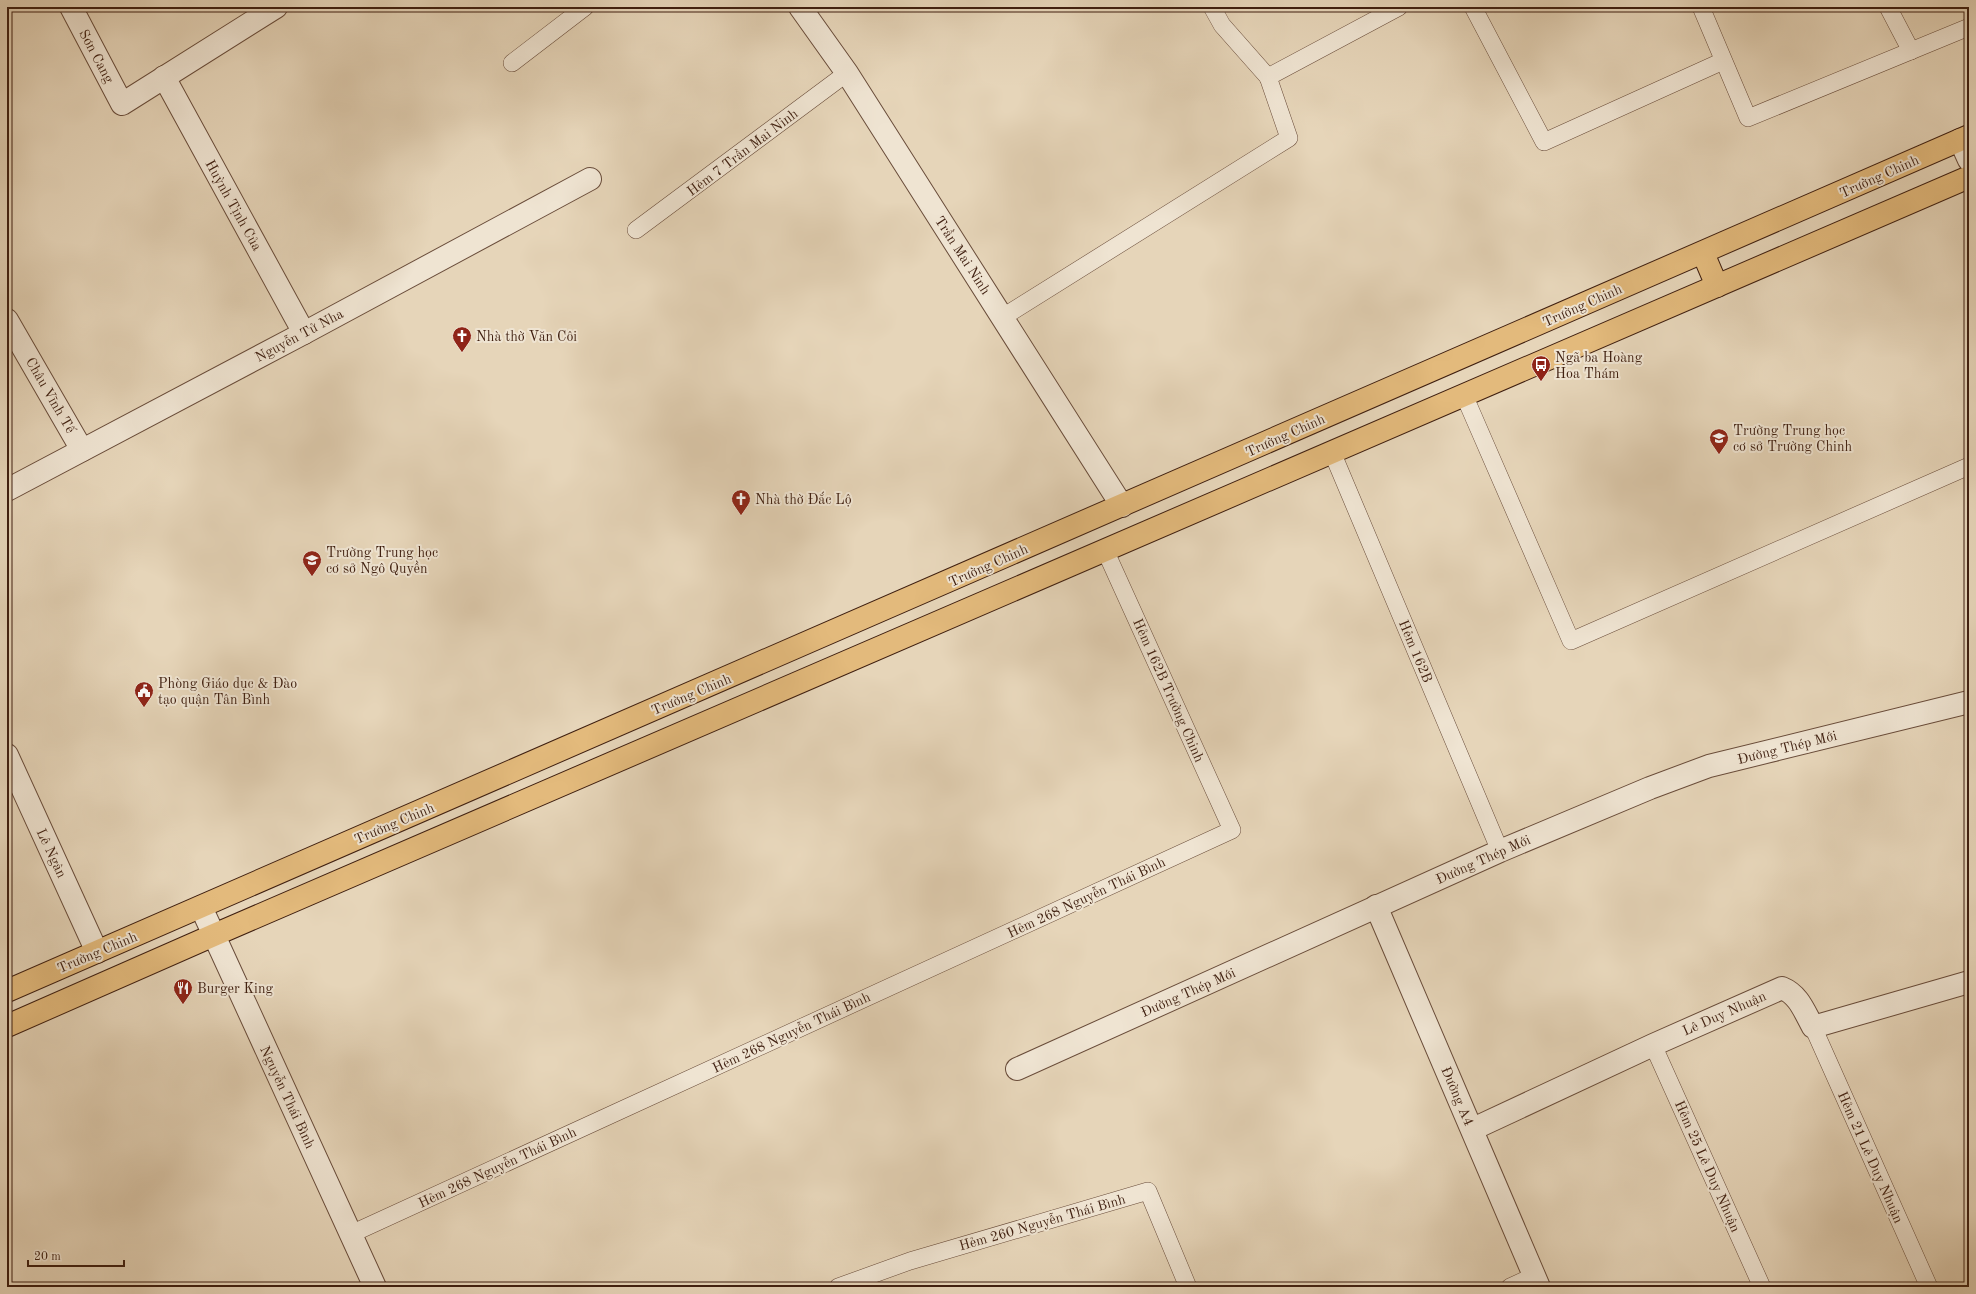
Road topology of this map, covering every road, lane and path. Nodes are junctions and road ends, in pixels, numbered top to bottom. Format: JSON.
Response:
{"nodes":[{"id":1,"x":71,"y":7,"type":"edge"},
{"id":2,"x":276,"y":7,"type":"edge"},
{"id":3,"x":585,"y":7,"type":"edge"},
{"id":4,"x":800,"y":7,"type":"edge"},
{"id":5,"x":1212,"y":7,"type":"edge"},
{"id":6,"x":1399,"y":7,"type":"edge"},
{"id":7,"x":1473,"y":7,"type":"edge"},
{"id":8,"x":1888,"y":7,"type":"edge"},
{"id":9,"x":1703,"y":8,"type":"edge"},
{"id":10,"x":1969,"y":27,"type":"edge"},
{"id":11,"x":1911,"y":51,"type":"junction"},
{"id":12,"x":1723,"y":61,"type":"junction"},
{"id":13,"x":512,"y":63,"type":"dead end"},
{"id":14,"x":848,"y":73,"type":"junction"},
{"id":15,"x":164,"y":77,"type":"junction"},
{"id":16,"x":1268,"y":77,"type":"junction"},
{"id":17,"x":1965,"y":138,"type":"edge"},
{"id":18,"x":1969,"y":160,"type":"edge"},
{"id":19,"x":1969,"y":177,"type":"edge"},
{"id":20,"x":590,"y":179,"type":"dead end"},
{"id":21,"x":636,"y":230,"type":"dead end"},
{"id":22,"x":1703,"y":253,"type":"junction"},
{"id":23,"x":1716,"y":286,"type":"junction"},
{"id":24,"x":1003,"y":317,"type":"junction"},
{"id":25,"x":7,"y":320,"type":"edge"},
{"id":26,"x":304,"y":333,"type":"junction"},
{"id":27,"x":1464,"y":395,"type":"junction"},
{"id":28,"x":82,"y":450,"type":"junction"},
{"id":29,"x":1332,"y":452,"type":"junction"},
{"id":30,"x":1969,"y":466,"type":"edge"},
{"id":31,"x":7,"y":490,"type":"edge"},
{"id":32,"x":1122,"y":506,"type":"junction"},
{"id":33,"x":1105,"y":550,"type":"junction"},
{"id":34,"x":1969,"y":702,"type":"edge"},
{"id":35,"x":7,"y":755,"type":"edge"},
{"id":36,"x":1232,"y":830,"type":"joint"},
{"id":37,"x":1500,"y":851,"type":"junction"},
{"id":38,"x":1376,"y":906,"type":"junction"},
{"id":39,"x":201,"y":907,"type":"junction"},
{"id":40,"x":214,"y":935,"type":"junction"},
{"id":41,"x":97,"y":952,"type":"junction"},
{"id":42,"x":1969,"y":982,"type":"edge"},
{"id":43,"x":7,"y":991,"type":"edge"},
{"id":44,"x":7,"y":1026,"type":"edge"},
{"id":45,"x":1813,"y":1027,"type":"junction"},
{"id":46,"x":1653,"y":1045,"type":"junction"},
{"id":47,"x":1017,"y":1069,"type":"dead end"},
{"id":48,"x":1473,"y":1129,"type":"junction"},
{"id":49,"x":351,"y":1234,"type":"junction"},
{"id":50,"x":1537,"y":1281,"type":"edge"},
{"id":51,"x":376,"y":1287,"type":"edge"},
{"id":52,"x":838,"y":1287,"type":"edge"},
{"id":53,"x":1188,"y":1287,"type":"edge"},
{"id":54,"x":1510,"y":1287,"type":"edge"},
{"id":55,"x":1762,"y":1287,"type":"edge"},
{"id":56,"x":1929,"y":1287,"type":"edge"}],
"edges":[{"from":1,"to":15,"type":"street","name":"Sơn Cang"},
{"from":2,"to":15,"type":"street"},
{"from":3,"to":13,"type":"lane"},
{"from":4,"to":14,"type":"street","name":"Trần Mai Ninh"},
{"from":5,"to":16,"type":"lane"},
{"from":6,"to":16,"type":"lane"},
{"from":7,"to":12,"type":"lane"},
{"from":8,"to":11,"type":"lane"},
{"from":9,"to":12,"type":"lane"},
{"from":10,"to":11,"type":"lane"},
{"from":11,"to":12,"type":"lane"},
{"from":14,"to":21,"type":"lane","name":"Hẻm 7 Trần Mai Ninh"},
{"from":14,"to":24,"type":"street","name":"Trần Mai Ninh"},
{"from":15,"to":26,"type":"street","name":"Huỳnh Tịnh Của"},
{"from":16,"to":24,"type":"lane"},
{"from":17,"to":18,"type":"street"},
{"from":17,"to":22,"type":"main road","name":"Trường Chinh"},
{"from":19,"to":23,"type":"main road"},
{"from":20,"to":26,"type":"street","name":"Nguyễn Tử Nha"},
{"from":22,"to":23,"type":"main road"},
{"from":22,"to":32,"type":"main road","name":"Trường Chinh"},
{"from":23,"to":27,"type":"main road"},
{"from":24,"to":32,"type":"street","name":"Trần Mai Ninh"},
{"from":25,"to":28,"type":"street","name":"Châu Vĩnh Tế"},
{"from":26,"to":28,"type":"street","name":"Nguyễn Tử Nha"},
{"from":27,"to":29,"type":"main road"},
{"from":27,"to":30,"type":"lane"},
{"from":28,"to":31,"type":"street","name":"Nguyễn Tử Nha"},
{"from":29,"to":33,"type":"main road"},
{"from":29,"to":37,"type":"lane","name":"Hẻm 162B"},
{"from":32,"to":39,"type":"main road","name":"Trường Chinh"},
{"from":33,"to":36,"type":"lane","name":"Hẻm 162B Trường Chinh"},
{"from":33,"to":40,"type":"main road"},
{"from":34,"to":37,"type":"street","name":"Đường Thép Mới"},
{"from":35,"to":41,"type":"street","name":"Lê Ngân"},
{"from":36,"to":49,"type":"lane","name":"Hẻm 268 Nguyễn Thái Bình"},
{"from":37,"to":38,"type":"street","name":"Đường Thép Mới"},
{"from":38,"to":47,"type":"street","name":"Đường Thép Mới"},
{"from":38,"to":48,"type":"street","name":"Đường A4"},
{"from":39,"to":40,"type":"street","name":"Nguyễn Thái Bình"},
{"from":39,"to":41,"type":"main road","name":"Trường Chinh"},
{"from":40,"to":44,"type":"main road"},
{"from":40,"to":49,"type":"street","name":"Nguyễn Thái Bình"},
{"from":41,"to":43,"type":"main road","name":"Trường Chinh"},
{"from":42,"to":45,"type":"street"},
{"from":45,"to":46,"type":"street","name":"Lê Duy Nhuận"},
{"from":45,"to":56,"type":"lane","name":"Hẻm 21 Lê Duy Nhuận"},
{"from":46,"to":48,"type":"street","name":"Lê Duy Nhuận"},
{"from":46,"to":55,"type":"lane","name":"Hẻm 25 Lê Duy Nhuận"},
{"from":48,"to":50,"type":"street","name":"Đường A4"},
{"from":49,"to":51,"type":"street","name":"Nguyễn Thái Bình"},
{"from":50,"to":54,"type":"lane"},
{"from":52,"to":53,"type":"lane","name":"Hẻm 260 Nguyễn Thái Bình"}]}
